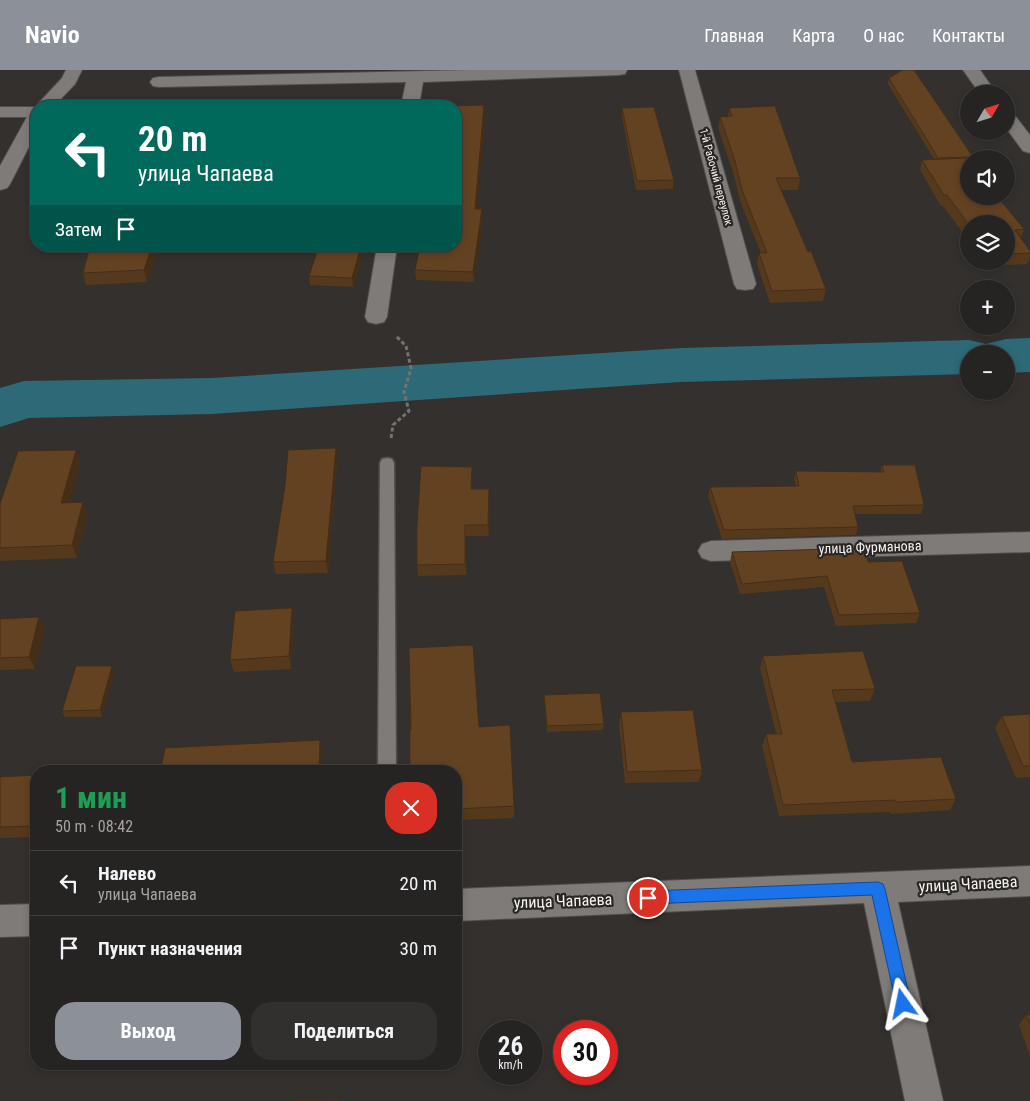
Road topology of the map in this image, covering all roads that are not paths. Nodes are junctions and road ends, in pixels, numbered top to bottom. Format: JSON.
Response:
{"nodes":[{"id":1,"x":74,"y":70,"type":"edge"},
{"id":2,"x":620,"y":70,"type":"edge"},
{"id":3,"x":687,"y":70,"type":"edge"},
{"id":4,"x":971,"y":70,"type":"edge"},
{"id":5,"x":415,"y":77,"type":"junction"},
{"id":6,"x":159,"y":82,"type":"dead end"},
{"id":7,"x":982,"y":85,"type":"edge"},
{"id":8,"x":50,"y":100,"type":"edge"},
{"id":9,"x":411,"y":100,"type":"edge"},
{"id":10,"x":0,"y":112,"type":"edge"},
{"id":11,"x":30,"y":112,"type":"edge"},
{"id":12,"x":30,"y":128,"type":"edge"},
{"id":13,"x":1015,"y":128,"type":"edge"},
{"id":14,"x":1030,"y":147,"type":"edge"},
{"id":15,"x":3,"y":175,"type":"edge"},
{"id":16,"x":386,"y":252,"type":"edge"},
{"id":17,"x":745,"y":284,"type":"dead end"},
{"id":18,"x":376,"y":316,"type":"road end"},
{"id":19,"x":387,"y":463,"type":"road end"},
{"id":20,"x":1030,"y":542,"type":"edge"},
{"id":21,"x":711,"y":551,"type":"dead end"},
{"id":22,"x":387,"y":765,"type":"edge"},
{"id":23,"x":1030,"y":881,"type":"edge"},
{"id":24,"x":878,"y":889,"type":"junction"},
{"id":25,"x":462,"y":905,"type":"edge"},
{"id":26,"x":30,"y":920,"type":"edge"},
{"id":27,"x":0,"y":921,"type":"edge"},
{"id":28,"x":924,"y":1101,"type":"edge"}],
"edges":[{"from":1,"to":8,"type":"street"},
{"from":2,"to":5,"type":"street"},
{"from":3,"to":17,"type":"street","name":"1-й Рабочий переулок"},
{"from":4,"to":7,"type":"street"},
{"from":5,"to":6,"type":"street"},
{"from":5,"to":9,"type":"street"},
{"from":10,"to":11,"type":"street"},
{"from":12,"to":15,"type":"street"},
{"from":13,"to":14,"type":"street"},
{"from":16,"to":18,"type":"street"},
{"from":19,"to":22,"type":"lane"},
{"from":20,"to":21,"type":"street","name":"улица Фурманова"},
{"from":23,"to":24,"type":"street","name":"улица Чапаева"},
{"from":24,"to":25,"type":"street","name":"улица Чапаева"},
{"from":24,"to":28,"type":"street"},
{"from":26,"to":27,"type":"street"}]}
